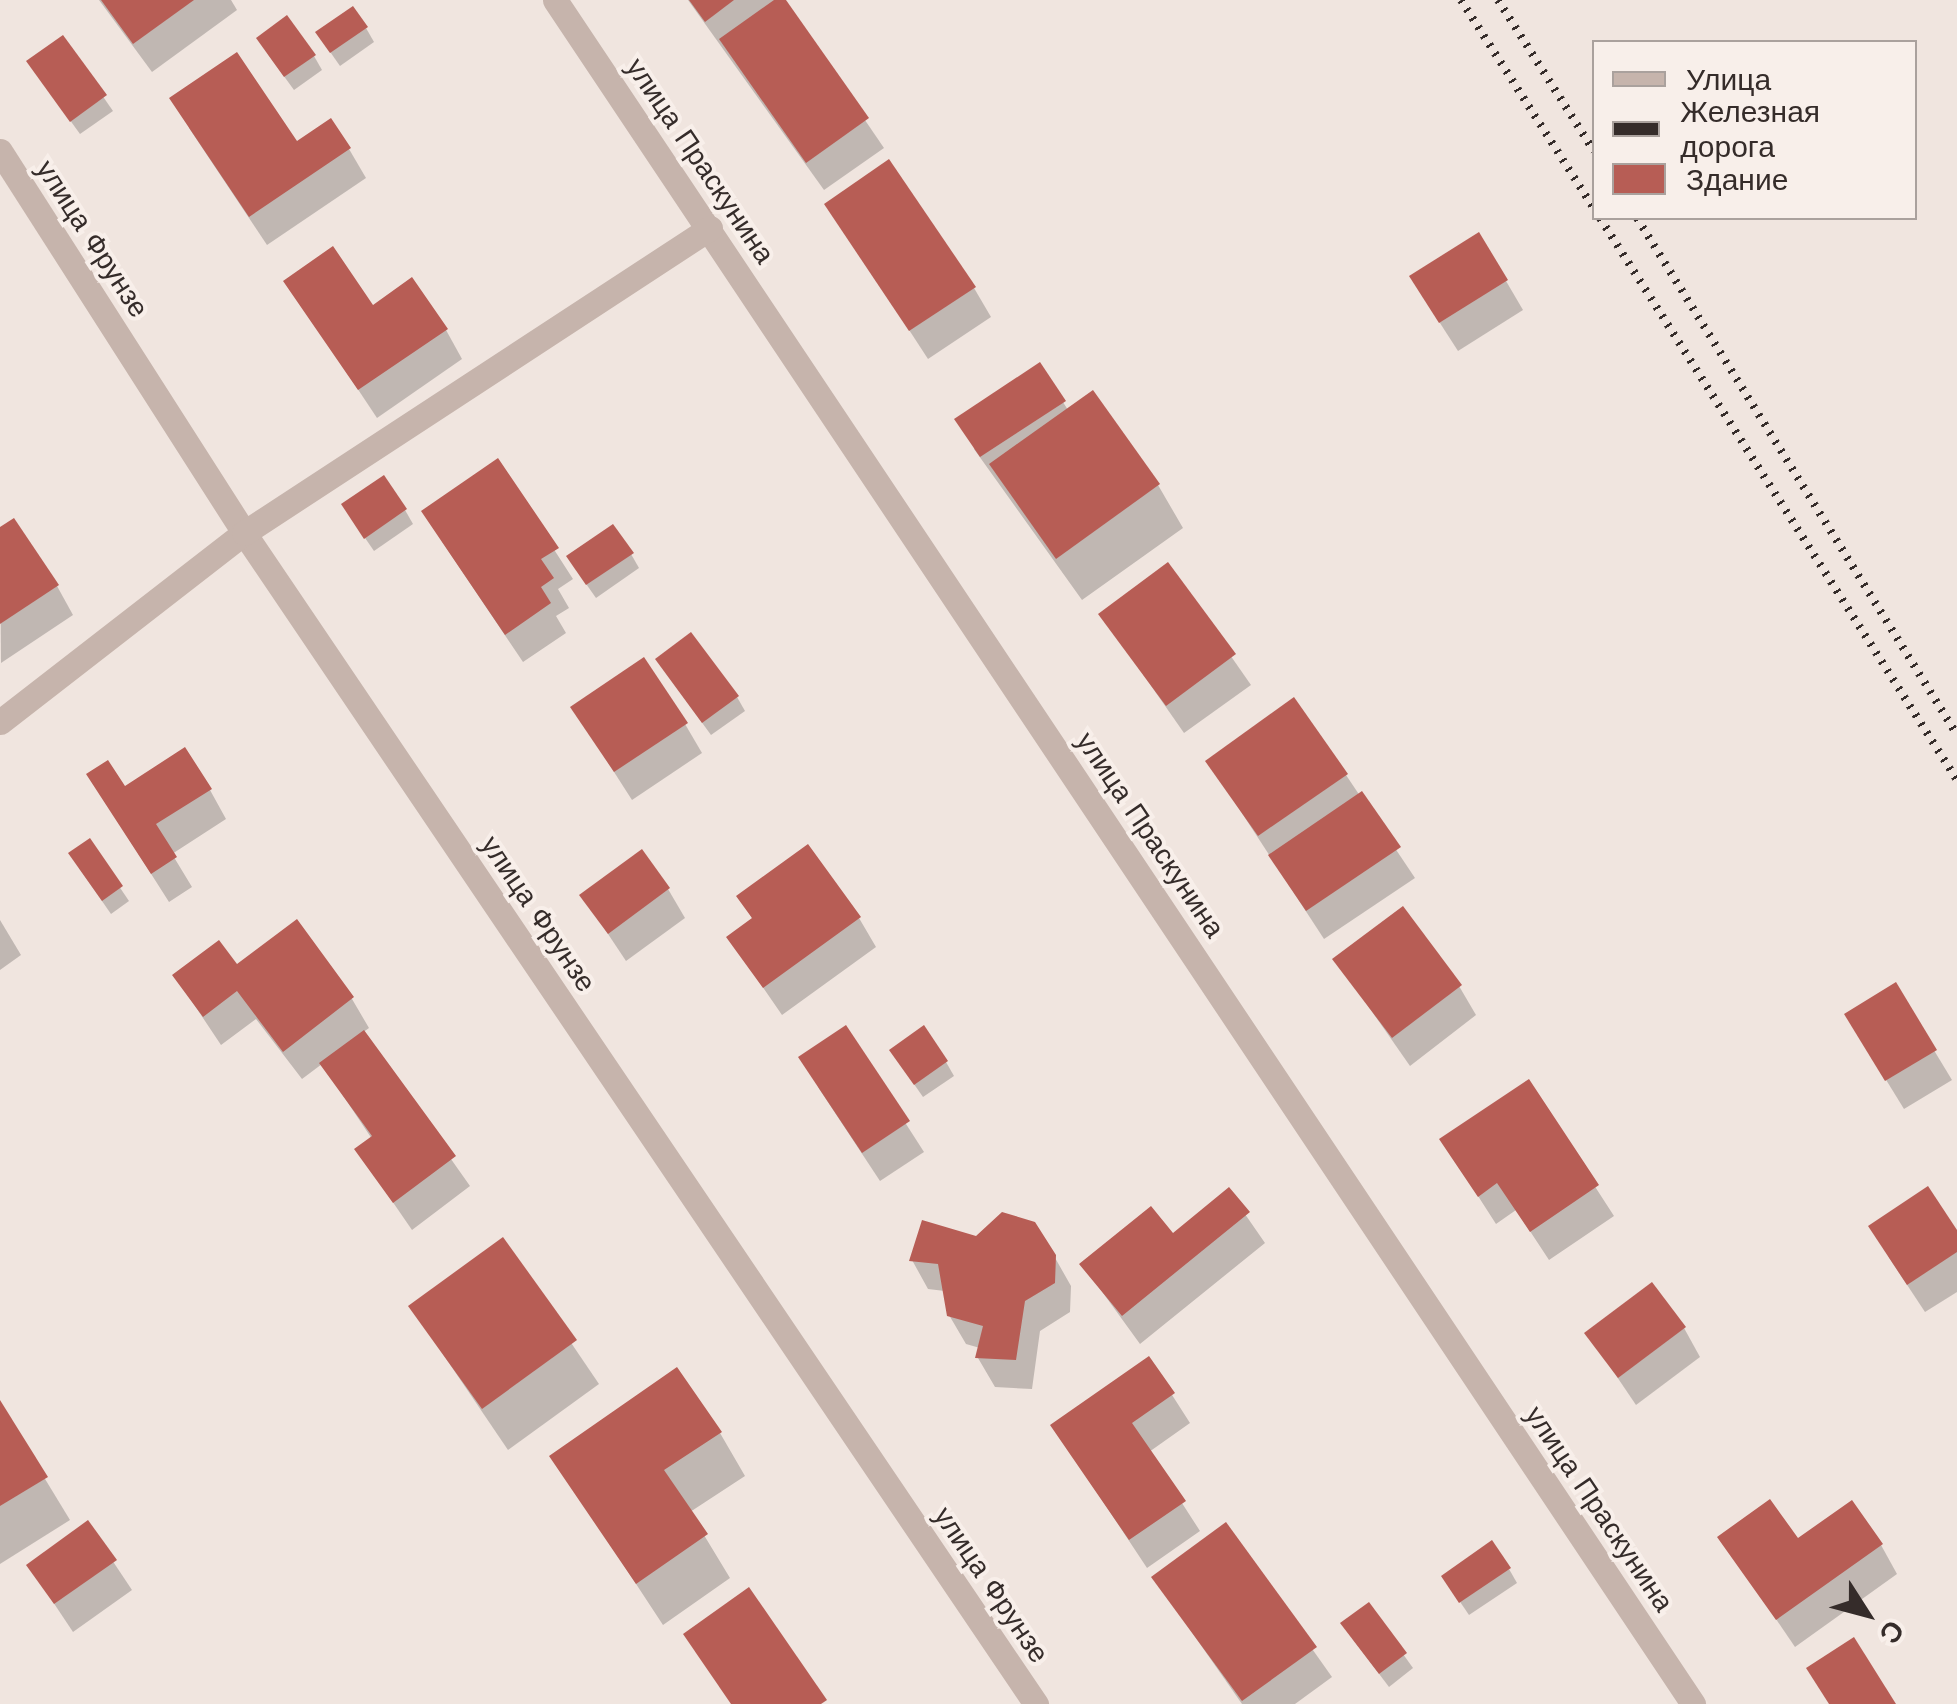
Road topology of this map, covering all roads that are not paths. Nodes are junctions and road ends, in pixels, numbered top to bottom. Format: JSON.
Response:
{"nodes":[{"id":1,"x":555,"y":0,"type":"edge"},
{"id":2,"x":0,"y":151,"type":"edge"},
{"id":3,"x":710,"y":228,"type":"junction"},
{"id":4,"x":244,"y":533,"type":"junction"},
{"id":5,"x":0,"y":722,"type":"edge"},
{"id":6,"x":1036,"y":1704,"type":"edge"},
{"id":7,"x":1693,"y":1704,"type":"edge"}],
"edges":[{"from":1,"to":3,"type":"street","name":"улица Праскунина"},
{"from":2,"to":4,"type":"street","name":"улица Фрунзе"},
{"from":3,"to":4,"type":"street"},
{"from":3,"to":7,"type":"street","name":"улица Праскунина"},
{"from":4,"to":5,"type":"street"},
{"from":4,"to":6,"type":"street","name":"улица Фрунзе"}]}
